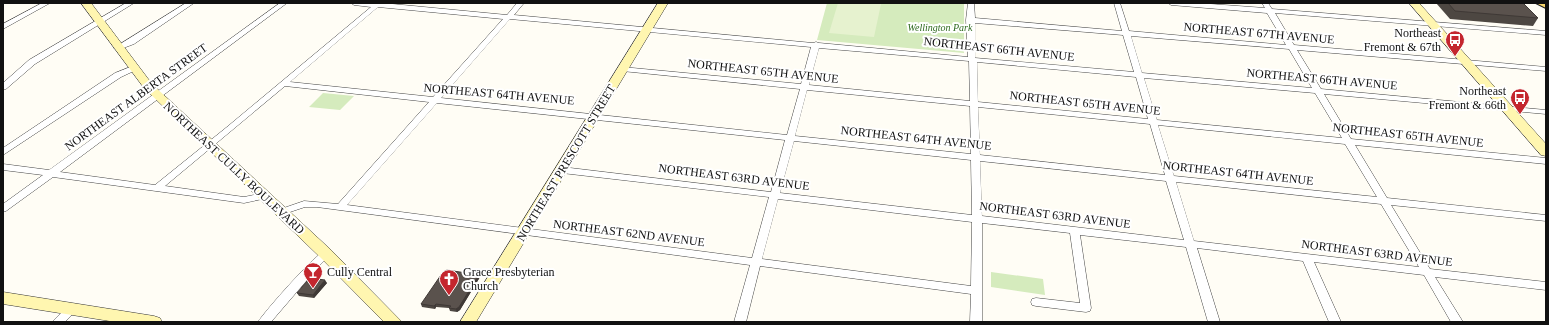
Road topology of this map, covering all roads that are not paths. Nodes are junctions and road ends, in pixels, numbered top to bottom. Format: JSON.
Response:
{"nodes":[{"id":1,"x":47,"y":3,"type":"edge"},
{"id":2,"x":86,"y":3,"type":"edge"},
{"id":3,"x":131,"y":3,"type":"edge"},
{"id":4,"x":192,"y":3,"type":"edge"},
{"id":5,"x":284,"y":3,"type":"edge"},
{"id":6,"x":354,"y":3,"type":"edge"},
{"id":7,"x":521,"y":3,"type":"edge"},
{"id":8,"x":663,"y":3,"type":"edge"},
{"id":9,"x":971,"y":3,"type":"edge"},
{"id":10,"x":1117,"y":3,"type":"edge"},
{"id":11,"x":1170,"y":3,"type":"edge"},
{"id":12,"x":1265,"y":3,"type":"edge"},
{"id":13,"x":1414,"y":3,"type":"edge"},
{"id":14,"x":1541,"y":3,"type":"edge"},
{"id":15,"x":378,"y":4,"type":"edge"},
{"id":16,"x":1546,"y":5,"type":"edge"},
{"id":17,"x":1270,"y":11,"type":"junction"},
{"id":18,"x":509,"y":16,"type":"junction"},
{"id":19,"x":970,"y":20,"type":"junction"},
{"id":20,"x":100,"y":22,"type":"junction"},
{"id":21,"x":1432,"y":24,"type":"junction"},
{"id":22,"x":3,"y":27,"type":"edge"},
{"id":23,"x":647,"y":29,"type":"junction"},
{"id":24,"x":1546,"y":33,"type":"edge"},
{"id":25,"x":1127,"y":34,"type":"junction"},
{"id":26,"x":816,"y":44,"type":"junction"},
{"id":27,"x":118,"y":48,"type":"junction"},
{"id":28,"x":1292,"y":48,"type":"junction"},
{"id":29,"x":972,"y":59,"type":"junction"},
{"id":30,"x":1467,"y":63,"type":"junction"},
{"id":31,"x":133,"y":68,"type":"junction"},
{"id":32,"x":622,"y":69,"type":"junction"},
{"id":33,"x":1546,"y":69,"type":"edge"},
{"id":34,"x":1139,"y":74,"type":"junction"},
{"id":35,"x":284,"y":84,"type":"junction"},
{"id":36,"x":3,"y":87,"type":"edge"},
{"id":37,"x":804,"y":87,"type":"junction"},
{"id":38,"x":1318,"y":91,"type":"junction"},
{"id":39,"x":158,"y":96,"type":"junction"},
{"id":40,"x":434,"y":100,"type":"junction"},
{"id":41,"x":974,"y":104,"type":"junction"},
{"id":42,"x":1507,"y":108,"type":"junction"},
{"id":43,"x":1546,"y":112,"type":"edge"},
{"id":44,"x":595,"y":116,"type":"junction"},
{"id":45,"x":1154,"y":122,"type":"junction"},
{"id":46,"x":791,"y":137,"type":"junction"},
{"id":47,"x":1348,"y":141,"type":"junction"},
{"id":48,"x":210,"y":145,"type":"junction"},
{"id":49,"x":3,"y":152,"type":"edge"},
{"id":50,"x":1546,"y":152,"type":"edge"},
{"id":51,"x":975,"y":157,"type":"junction"},
{"id":52,"x":1546,"y":161,"type":"edge"},
{"id":53,"x":3,"y":167,"type":"edge"},
{"id":54,"x":562,"y":170,"type":"junction"},
{"id":55,"x":52,"y":173,"type":"junction"},
{"id":56,"x":1171,"y":178,"type":"junction"},
{"id":57,"x":157,"y":188,"type":"junction"},
{"id":58,"x":775,"y":195,"type":"junction"},
{"id":59,"x":264,"y":196,"type":"junction"},
{"id":60,"x":1384,"y":201,"type":"junction"},
{"id":61,"x":340,"y":207,"type":"junction"},
{"id":62,"x":3,"y":209,"type":"edge"},
{"id":63,"x":281,"y":212,"type":"junction"},
{"id":64,"x":1546,"y":218,"type":"edge"},
{"id":65,"x":976,"y":219,"type":"junction"},
{"id":66,"x":1075,"y":231,"type":"junction"},
{"id":67,"x":524,"y":232,"type":"junction"},
{"id":68,"x":1191,"y":245,"type":"junction"},
{"id":69,"x":326,"y":254,"type":"junction"},
{"id":70,"x":1307,"y":258,"type":"junction"},
{"id":71,"x":757,"y":262,"type":"junction"},
{"id":72,"x":1427,"y":272,"type":"junction"},
{"id":73,"x":1546,"y":286,"type":"edge"},
{"id":74,"x":976,"y":291,"type":"junction"},
{"id":75,"x":3,"y":298,"type":"edge"},
{"id":76,"x":1036,"y":302,"type":"dead end"},
{"id":77,"x":72,"y":309,"type":"junction"},
{"id":78,"x":58,"y":322,"type":"edge"},
{"id":79,"x":154,"y":322,"type":"edge"},
{"id":80,"x":264,"y":322,"type":"edge"},
{"id":81,"x":394,"y":322,"type":"edge"},
{"id":82,"x":468,"y":322,"type":"edge"},
{"id":83,"x":740,"y":322,"type":"edge"},
{"id":84,"x":976,"y":322,"type":"edge"},
{"id":85,"x":1214,"y":322,"type":"edge"},
{"id":86,"x":1335,"y":322,"type":"edge"},
{"id":87,"x":1457,"y":322,"type":"edge"}],
"edges":[{"from":1,"to":22,"type":"street"},
{"from":2,"to":20,"type":"main road","name":"NORTHEAST CULLY BOULEVARD"},
{"from":3,"to":20,"type":"street"},
{"from":4,"to":27,"type":"street"},
{"from":5,"to":39,"type":"street","name":"NORTHEAST ALBERTA STREET"},
{"from":6,"to":15,"type":"street","name":"NORTHEAST 66TH AVENUE"},
{"from":7,"to":18,"type":"street"},
{"from":8,"to":23,"type":"main road","name":"NORTHEAST PRESCOTT STREET"},
{"from":9,"to":19,"type":"street"},
{"from":10,"to":25,"type":"street"},
{"from":11,"to":17,"type":"street"},
{"from":12,"to":17,"type":"street"},
{"from":13,"to":21,"type":"main road"},
{"from":14,"to":16,"type":"main road"},
{"from":15,"to":18,"type":"street","name":"NORTHEAST 66TH AVENUE"},
{"from":15,"to":35,"type":"street"},
{"from":17,"to":21,"type":"street"},
{"from":17,"to":28,"type":"street"},
{"from":18,"to":23,"type":"street","name":"NORTHEAST 66TH AVENUE"},
{"from":18,"to":40,"type":"street"},
{"from":19,"to":25,"type":"street","name":"NORTHEAST 67TH AVENUE"},
{"from":19,"to":29,"type":"street"},
{"from":20,"to":27,"type":"main road","name":"NORTHEAST CULLY BOULEVARD"},
{"from":20,"to":36,"type":"street"},
{"from":21,"to":24,"type":"street"},
{"from":21,"to":30,"type":"main road"},
{"from":23,"to":26,"type":"street","name":"NORTHEAST 66TH AVENUE"},
{"from":23,"to":32,"type":"main road","name":"NORTHEAST PRESCOTT STREET"},
{"from":25,"to":28,"type":"street","name":"NORTHEAST 67TH AVENUE"},
{"from":25,"to":34,"type":"street"},
{"from":26,"to":29,"type":"street","name":"NORTHEAST 66TH AVENUE"},
{"from":26,"to":37,"type":"street"},
{"from":27,"to":31,"type":"main road","name":"NORTHEAST CULLY BOULEVARD"},
{"from":28,"to":30,"type":"street","name":"NORTHEAST 67TH AVENUE"},
{"from":28,"to":38,"type":"street"},
{"from":29,"to":34,"type":"street","name":"NORTHEAST 66TH AVENUE"},
{"from":29,"to":41,"type":"street"},
{"from":30,"to":33,"type":"street","name":"NORTHEAST 67TH AVENUE"},
{"from":30,"to":42,"type":"main road"},
{"from":31,"to":39,"type":"main road","name":"NORTHEAST CULLY BOULEVARD"},
{"from":31,"to":49,"type":"street"},
{"from":32,"to":37,"type":"street","name":"NORTHEAST 65TH AVENUE"},
{"from":32,"to":44,"type":"main road","name":"NORTHEAST PRESCOTT STREET"},
{"from":34,"to":38,"type":"street","name":"NORTHEAST 66TH AVENUE"},
{"from":34,"to":45,"type":"street"},
{"from":35,"to":40,"type":"street","name":"NORTHEAST 64TH AVENUE"},
{"from":35,"to":48,"type":"street"},
{"from":37,"to":41,"type":"street","name":"NORTHEAST 65TH AVENUE"},
{"from":37,"to":46,"type":"street"},
{"from":38,"to":42,"type":"street","name":"NORTHEAST 66TH AVENUE"},
{"from":38,"to":47,"type":"street"},
{"from":39,"to":48,"type":"main road","name":"NORTHEAST CULLY BOULEVARD"},
{"from":39,"to":55,"type":"street","name":"NORTHEAST ALBERTA STREET"},
{"from":40,"to":44,"type":"street","name":"NORTHEAST 64TH AVENUE"},
{"from":40,"to":61,"type":"street"},
{"from":41,"to":45,"type":"street","name":"NORTHEAST 65TH AVENUE"},
{"from":41,"to":51,"type":"street"},
{"from":42,"to":43,"type":"street","name":"NORTHEAST 66TH AVENUE"},
{"from":42,"to":50,"type":"main road"},
{"from":44,"to":46,"type":"street","name":"NORTHEAST 64TH AVENUE"},
{"from":44,"to":54,"type":"main road","name":"NORTHEAST PRESCOTT STREET"},
{"from":45,"to":47,"type":"street","name":"NORTHEAST 65TH AVENUE"},
{"from":45,"to":56,"type":"street"},
{"from":46,"to":51,"type":"street","name":"NORTHEAST 64TH AVENUE"},
{"from":46,"to":58,"type":"street"},
{"from":47,"to":52,"type":"street","name":"NORTHEAST 65TH AVENUE"},
{"from":47,"to":60,"type":"street"},
{"from":48,"to":57,"type":"street"},
{"from":48,"to":59,"type":"main road","name":"NORTHEAST CULLY BOULEVARD"},
{"from":51,"to":56,"type":"street","name":"NORTHEAST 64TH AVENUE"},
{"from":51,"to":65,"type":"street"},
{"from":53,"to":55,"type":"street"},
{"from":54,"to":58,"type":"street","name":"NORTHEAST 63RD AVENUE"},
{"from":54,"to":67,"type":"main road","name":"NORTHEAST PRESCOTT STREET"},
{"from":55,"to":57,"type":"street"},
{"from":55,"to":62,"type":"street","name":"NORTHEAST ALBERTA STREET"},
{"from":56,"to":60,"type":"street","name":"NORTHEAST 64TH AVENUE"},
{"from":56,"to":68,"type":"street"},
{"from":57,"to":59,"type":"street"},
{"from":58,"to":65,"type":"street","name":"NORTHEAST 63RD AVENUE"},
{"from":58,"to":71,"type":"street"},
{"from":59,"to":63,"type":"main road","name":"NORTHEAST CULLY BOULEVARD"},
{"from":60,"to":64,"type":"street","name":"NORTHEAST 64TH AVENUE"},
{"from":60,"to":72,"type":"street"},
{"from":61,"to":63,"type":"street","name":"NORTHEAST 62ND AVENUE"},
{"from":61,"to":67,"type":"street","name":"NORTHEAST 62ND AVENUE"},
{"from":63,"to":69,"type":"main road","name":"NORTHEAST CULLY BOULEVARD"},
{"from":65,"to":66,"type":"street","name":"NORTHEAST 63RD AVENUE"},
{"from":65,"to":74,"type":"street"},
{"from":66,"to":68,"type":"street","name":"NORTHEAST 63RD AVENUE"},
{"from":66,"to":76,"type":"street"},
{"from":67,"to":71,"type":"street","name":"NORTHEAST 62ND AVENUE"},
{"from":67,"to":82,"type":"main road","name":"NORTHEAST PRESCOTT STREET"},
{"from":68,"to":70,"type":"street","name":"NORTHEAST 63RD AVENUE"},
{"from":68,"to":85,"type":"street"},
{"from":69,"to":80,"type":"street"},
{"from":69,"to":81,"type":"main road","name":"NORTHEAST CULLY BOULEVARD"},
{"from":70,"to":72,"type":"street","name":"NORTHEAST 63RD AVENUE"},
{"from":70,"to":86,"type":"street"},
{"from":71,"to":74,"type":"street","name":"NORTHEAST 62ND AVENUE"},
{"from":71,"to":83,"type":"street"},
{"from":72,"to":73,"type":"street","name":"NORTHEAST 63RD AVENUE"},
{"from":72,"to":87,"type":"street"},
{"from":74,"to":84,"type":"street"},
{"from":75,"to":77,"type":"main road"},
{"from":77,"to":78,"type":"street"},
{"from":77,"to":79,"type":"main road"}]}
